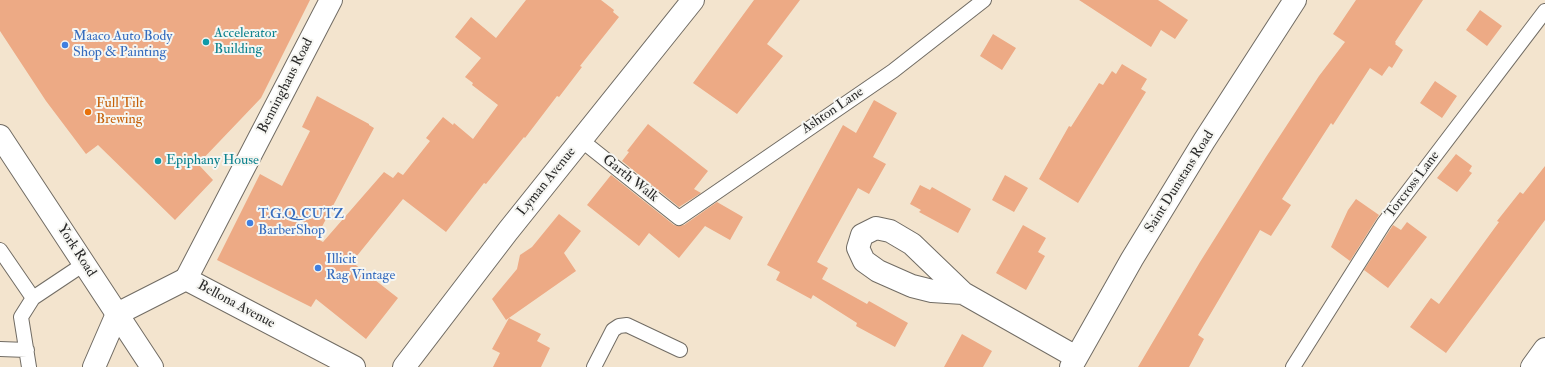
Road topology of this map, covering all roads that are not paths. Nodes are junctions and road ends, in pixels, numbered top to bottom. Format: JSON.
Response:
{"nodes":[{"id":1,"x":331,"y":0,"type":"edge"},
{"id":2,"x":693,"y":0,"type":"edge"},
{"id":3,"x":984,"y":0,"type":"edge"},
{"id":4,"x":1295,"y":0,"type":"edge"},
{"id":5,"x":1545,"y":11,"type":"edge"},
{"id":6,"x":581,"y":140,"type":"junction"},
{"id":7,"x":2,"y":142,"type":"edge"},
{"id":8,"x":679,"y":218,"type":"joint"},
{"id":9,"x":0,"y":250,"type":"edge"},
{"id":10,"x":84,"y":264,"type":"junction"},
{"id":11,"x":186,"y":279,"type":"junction"},
{"id":12,"x":963,"y":293,"type":"dead end"},
{"id":13,"x":33,"y":298,"type":"junction"},
{"id":14,"x":117,"y":314,"type":"junction"},
{"id":15,"x":0,"y":349,"type":"edge"},
{"id":16,"x":1545,"y":349,"type":"edge"},
{"id":17,"x":27,"y":350,"type":"junction"},
{"id":18,"x":680,"y":350,"type":"dead end"},
{"id":19,"x":1073,"y":362,"type":"edge"},
{"id":20,"x":29,"y":367,"type":"edge"},
{"id":21,"x":94,"y":367,"type":"edge"},
{"id":22,"x":152,"y":367,"type":"edge"},
{"id":23,"x":354,"y":367,"type":"edge"},
{"id":24,"x":404,"y":367,"type":"edge"},
{"id":25,"x":594,"y":367,"type":"edge"},
{"id":26,"x":1293,"y":367,"type":"edge"},
{"id":27,"x":1532,"y":367,"type":"edge"}],
"edges":[{"from":1,"to":11,"type":"street","name":"Benninghaus Road"},
{"from":2,"to":6,"type":"street","name":"Lyman Avenue"},
{"from":3,"to":8,"type":"lane","name":"Ashton Lane"},
{"from":4,"to":19,"type":"street","name":"Saint Dunstans Road"},
{"from":5,"to":26,"type":"lane","name":"Torcross Lane"},
{"from":6,"to":8,"type":"lane","name":"Garth Walk"},
{"from":6,"to":24,"type":"street","name":"Lyman Avenue"},
{"from":7,"to":10,"type":"street","name":"York Road"},
{"from":9,"to":13,"type":"lane"},
{"from":10,"to":13,"type":"lane"},
{"from":10,"to":14,"type":"street","name":"York Road"},
{"from":11,"to":14,"type":"street","name":"Bellona Avenue"},
{"from":11,"to":23,"type":"street","name":"Bellona Avenue"},
{"from":12,"to":19,"type":"street"},
{"from":13,"to":17,"type":"lane"},
{"from":14,"to":21,"type":"street"},
{"from":14,"to":22,"type":"street","name":"York Road"},
{"from":15,"to":17,"type":"lane"},
{"from":16,"to":27,"type":"street"},
{"from":17,"to":20,"type":"lane"},
{"from":18,"to":25,"type":"lane"}]}
